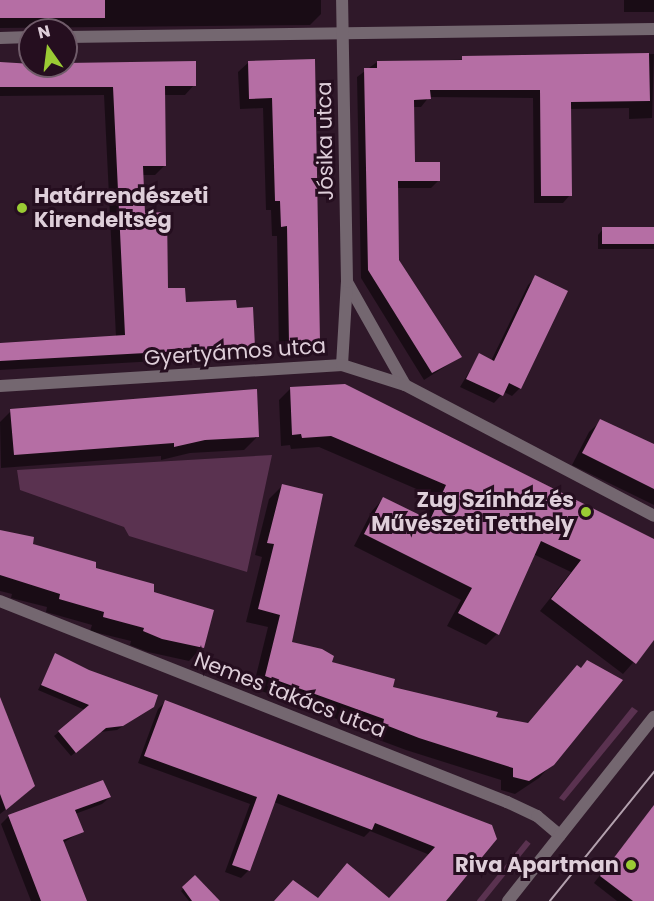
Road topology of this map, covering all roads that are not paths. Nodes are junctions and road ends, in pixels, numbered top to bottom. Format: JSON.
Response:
{"nodes":[{"id":1,"x":342,"y":0,"type":"edge"},
{"id":2,"x":654,"y":29,"type":"edge"},
{"id":3,"x":343,"y":34,"type":"junction"},
{"id":4,"x":18,"y":37,"type":"edge"},
{"id":5,"x":78,"y":37,"type":"edge"},
{"id":6,"x":0,"y":38,"type":"edge"},
{"id":7,"x":347,"y":282,"type":"junction"},
{"id":8,"x":342,"y":365,"type":"junction"},
{"id":9,"x":405,"y":385,"type":"junction"},
{"id":10,"x":0,"y":386,"type":"edge"},
{"id":11,"x":654,"y":516,"type":"edge"},
{"id":12,"x":0,"y":601,"type":"edge"},
{"id":13,"x":654,"y":717,"type":"edge"},
{"id":14,"x":560,"y":835,"type":"junction"},
{"id":15,"x":508,"y":901,"type":"edge"}],
"edges":[{"from":1,"to":3,"type":"street","name":"Jósika utca"},
{"from":2,"to":3,"type":"street"},
{"from":3,"to":5,"type":"street"},
{"from":3,"to":7,"type":"street","name":"Jósika utca"},
{"from":4,"to":6,"type":"street"},
{"from":7,"to":8,"type":"street","name":"Jósika utca"},
{"from":7,"to":9,"type":"street","name":"Jósika utca"},
{"from":8,"to":9,"type":"street","name":"Gyertyámos utca"},
{"from":8,"to":10,"type":"street","name":"Gyertyámos utca"},
{"from":9,"to":11,"type":"street","name":"Gyertyámos utca"},
{"from":12,"to":14,"type":"street","name":"Nemes takács utca"},
{"from":13,"to":14,"type":"street"},
{"from":14,"to":15,"type":"street"}]}
